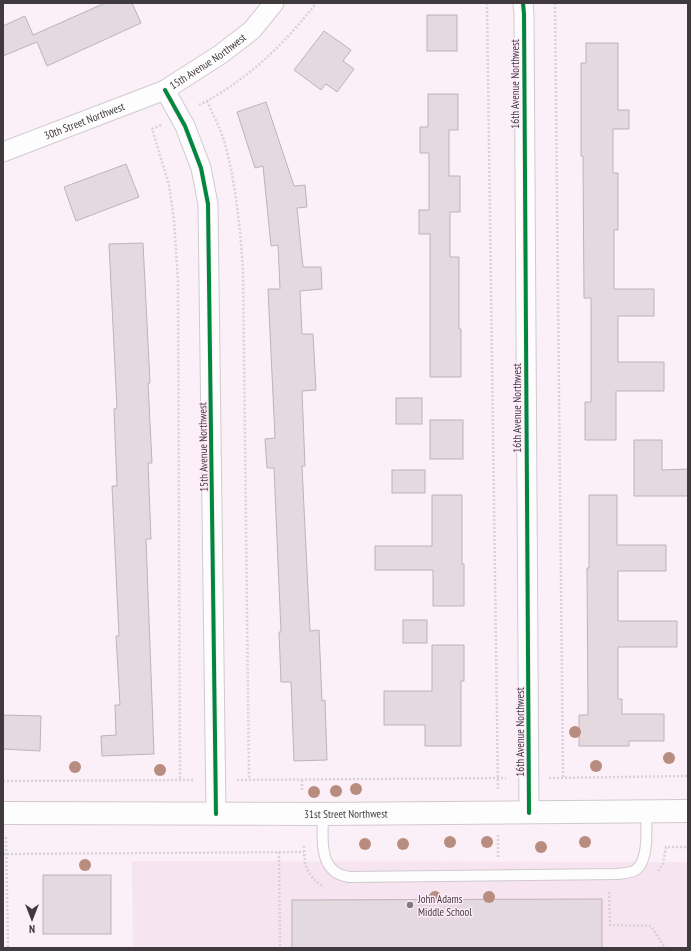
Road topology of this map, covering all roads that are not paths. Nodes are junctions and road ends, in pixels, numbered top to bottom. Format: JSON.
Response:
{"nodes":[{"id":1,"x":274,"y":3,"type":"edge"},
{"id":2,"x":523,"y":3,"type":"edge"},
{"id":3,"x":165,"y":90,"type":"junction"},
{"id":4,"x":3,"y":152,"type":"edge"},
{"id":5,"x":688,"y":811,"type":"edge"},
{"id":6,"x":646,"y":812,"type":"junction"},
{"id":7,"x":3,"y":813,"type":"edge"},
{"id":8,"x":529,"y":813,"type":"junction"},
{"id":9,"x":216,"y":814,"type":"junction"},
{"id":10,"x":323,"y":814,"type":"junction"}],
"edges":[{"from":1,"to":3,"type":"street","name":"15th Avenue Northwest"},
{"from":2,"to":8,"type":"street","name":"16th Avenue Northwest"},
{"from":3,"to":4,"type":"street","name":"30th Street Northwest"},
{"from":3,"to":9,"type":"street","name":"15th Avenue Northwest"},
{"from":5,"to":6,"type":"street","name":"31st Street Northwest"},
{"from":6,"to":8,"type":"street","name":"31st Street Northwest"},
{"from":6,"to":10,"type":"lane"},
{"from":7,"to":9,"type":"street","name":"31st Street Northwest"},
{"from":8,"to":10,"type":"street","name":"31st Street Northwest"},
{"from":9,"to":10,"type":"street","name":"31st Street Northwest"}]}
